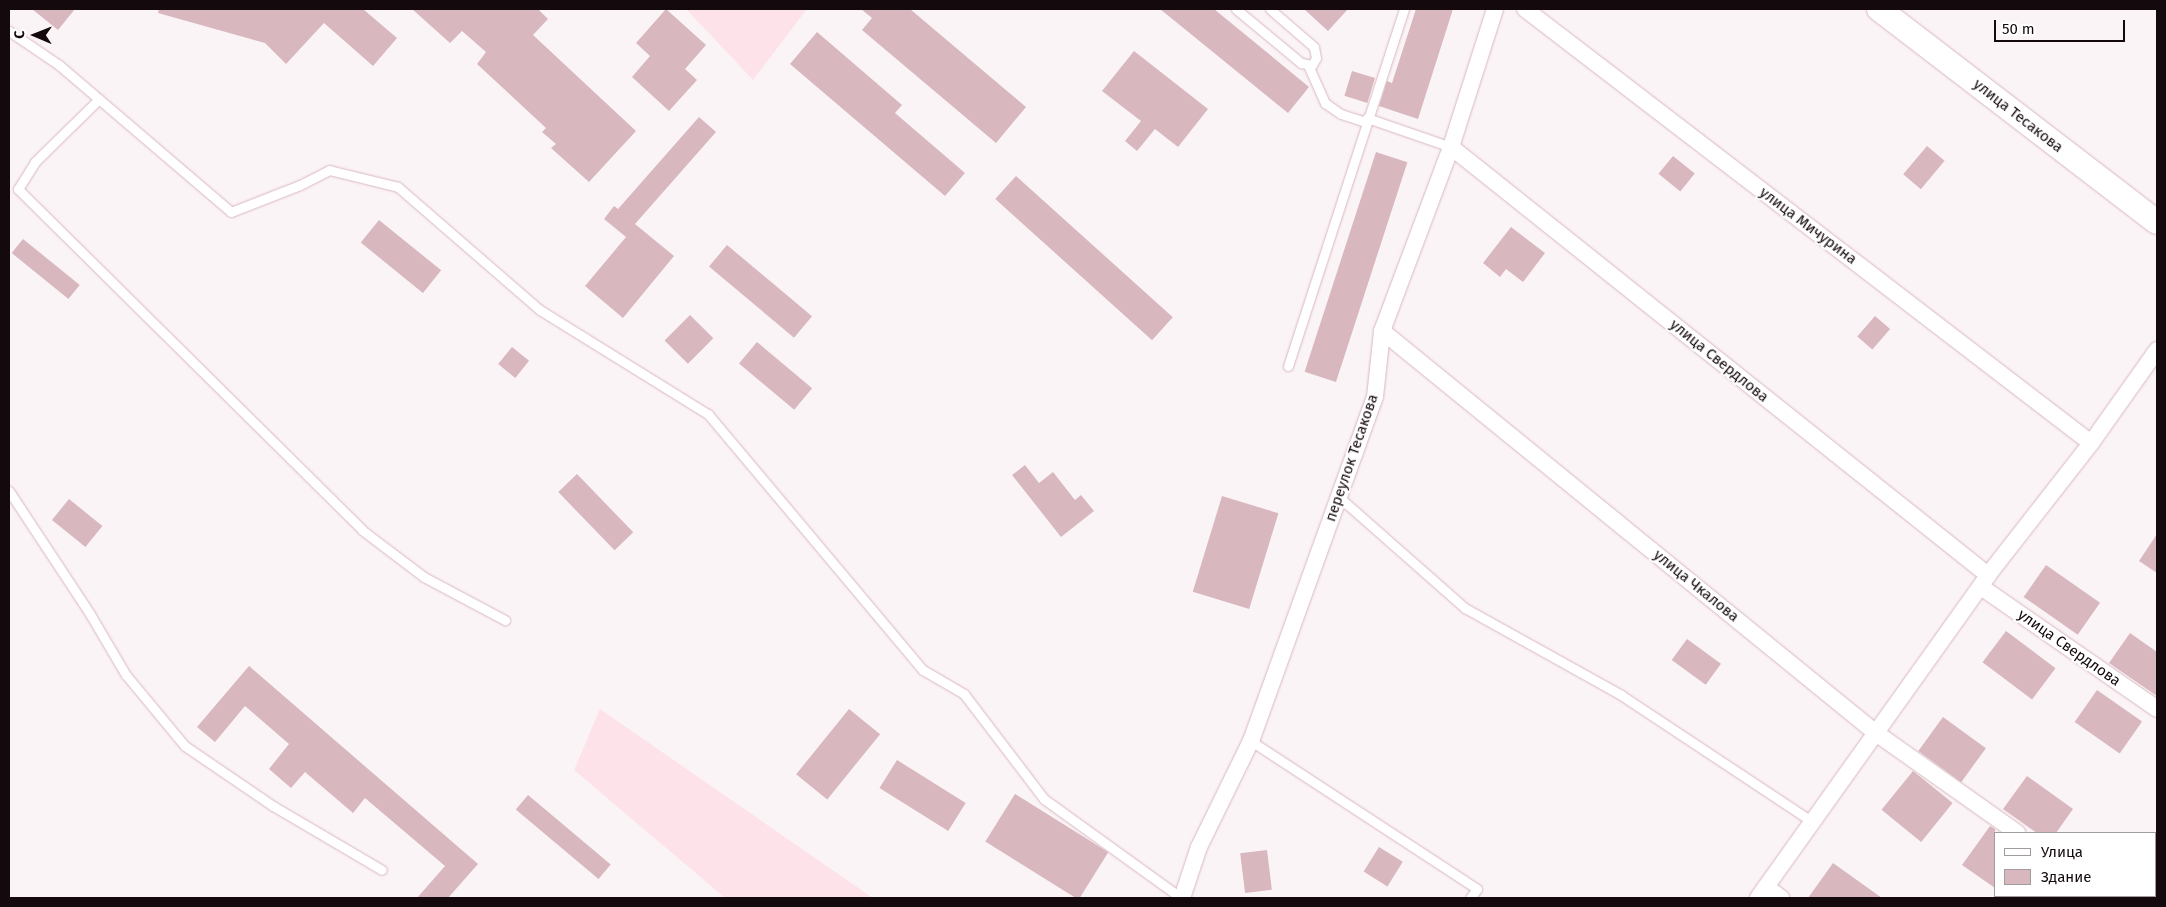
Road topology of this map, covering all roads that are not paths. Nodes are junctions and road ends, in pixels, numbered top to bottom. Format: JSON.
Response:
{"nodes":[{"id":1,"x":1236,"y":9,"type":"edge"},
{"id":2,"x":1270,"y":9,"type":"edge"},
{"id":3,"x":1404,"y":9,"type":"edge"},
{"id":4,"x":1495,"y":9,"type":"edge"},
{"id":5,"x":1525,"y":9,"type":"edge"},
{"id":6,"x":1879,"y":9,"type":"edge"},
{"id":7,"x":9,"y":31,"type":"edge"},
{"id":8,"x":1308,"y":64,"type":"junction"},
{"id":9,"x":99,"y":99,"type":"junction"},
{"id":10,"x":1366,"y":120,"type":"junction"},
{"id":11,"x":1450,"y":147,"type":"junction"},
{"id":12,"x":2157,"y":222,"type":"edge"},
{"id":13,"x":1382,"y":331,"type":"junction"},
{"id":14,"x":2157,"y":350,"type":"edge"},
{"id":15,"x":1288,"y":366,"type":"dead end"},
{"id":16,"x":2092,"y":443,"type":"junction"},
{"id":17,"x":9,"y":491,"type":"edge"},
{"id":18,"x":1339,"y":497,"type":"junction"},
{"id":19,"x":1984,"y":581,"type":"junction"},
{"id":20,"x":505,"y":620,"type":"dead end"},
{"id":21,"x":2157,"y":709,"type":"edge"},
{"id":22,"x":1876,"y":733,"type":"junction"},
{"id":23,"x":1251,"y":741,"type":"junction"},
{"id":24,"x":1813,"y":822,"type":"junction"},
{"id":25,"x":2015,"y":832,"type":"edge"},
{"id":26,"x":382,"y":870,"type":"dead end"},
{"id":27,"x":1762,"y":893,"type":"edge"},
{"id":28,"x":1181,"y":898,"type":"edge"},
{"id":29,"x":1470,"y":898,"type":"edge"},
{"id":30,"x":1781,"y":898,"type":"edge"}],
"edges":[{"from":1,"to":8,"type":"lane"},
{"from":2,"to":8,"type":"lane"},
{"from":3,"to":10,"type":"lane"},
{"from":4,"to":11,"type":"street","name":"переулок Тесакова"},
{"from":5,"to":16,"type":"street","name":"улица Мичурина"},
{"from":6,"to":12,"type":"main road","name":"улица Тесакова"},
{"from":7,"to":9,"type":"lane"},
{"from":8,"to":10,"type":"lane"},
{"from":9,"to":20,"type":"lane"},
{"from":9,"to":28,"type":"lane"},
{"from":10,"to":11,"type":"lane"},
{"from":10,"to":15,"type":"lane"},
{"from":11,"to":13,"type":"street","name":"переулок Тесакова"},
{"from":11,"to":19,"type":"street","name":"улица Свердлова"},
{"from":13,"to":18,"type":"street","name":"переулок Тесакова"},
{"from":13,"to":22,"type":"street","name":"улица Чкалова"},
{"from":14,"to":16,"type":"street"},
{"from":16,"to":19,"type":"street"},
{"from":17,"to":26,"type":"lane"},
{"from":18,"to":23,"type":"street","name":"переулок Тесакова"},
{"from":18,"to":24,"type":"lane"},
{"from":19,"to":21,"type":"street","name":"улица Свердлова"},
{"from":19,"to":22,"type":"street"},
{"from":22,"to":24,"type":"street"},
{"from":22,"to":25,"type":"street","name":"улица Чкалова"},
{"from":23,"to":28,"type":"street","name":"переулок Тесакова"},
{"from":23,"to":29,"type":"lane"},
{"from":24,"to":27,"type":"street"},
{"from":27,"to":30,"type":"street"}]}
